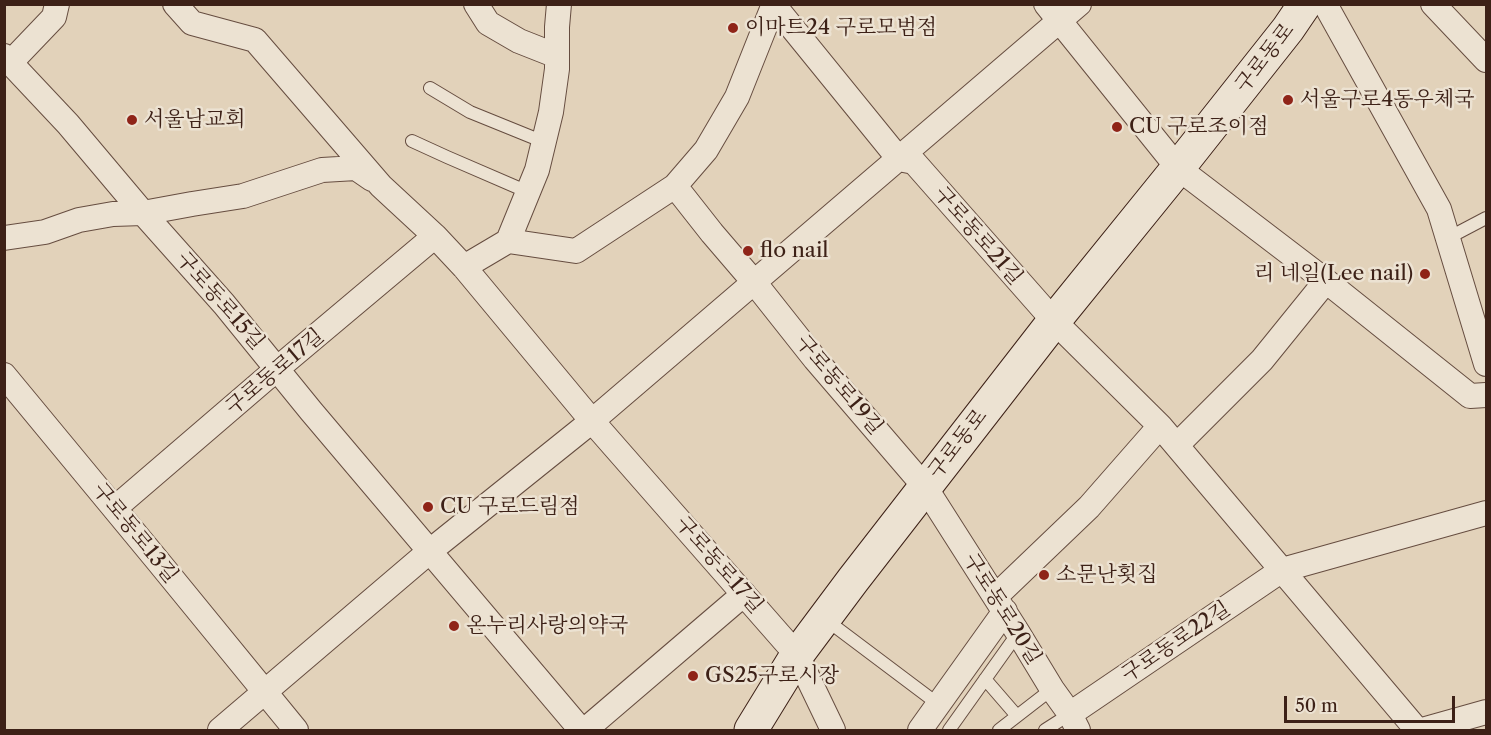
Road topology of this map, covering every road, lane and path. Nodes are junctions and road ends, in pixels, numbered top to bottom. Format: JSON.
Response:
{"nodes":[{"id":1,"x":57,"y":4,"type":"edge"},
{"id":2,"x":175,"y":4,"type":"edge"},
{"id":3,"x":476,"y":4,"type":"edge"},
{"id":4,"x":559,"y":4,"type":"edge"},
{"id":5,"x":1079,"y":4,"type":"edge"},
{"id":6,"x":1305,"y":4,"type":"edge"},
{"id":7,"x":1325,"y":4,"type":"edge"},
{"id":8,"x":1433,"y":4,"type":"edge"},
{"id":9,"x":773,"y":5,"type":"edge"},
{"id":10,"x":1053,"y":13,"type":"edge"},
{"id":11,"x":557,"y":56,"type":"junction"},
{"id":12,"x":8,"y":59,"type":"edge"},
{"id":13,"x":1486,"y":60,"type":"edge"},
{"id":14,"x":430,"y":88,"type":"dead end"},
{"id":15,"x":412,"y":141,"type":"dead end"},
{"id":16,"x":544,"y":142,"type":"junction"},
{"id":17,"x":898,"y":159,"type":"junction"},
{"id":18,"x":1178,"y":168,"type":"junction"},
{"id":19,"x":381,"y":186,"type":"junction"},
{"id":20,"x":675,"y":186,"type":"junction"},
{"id":21,"x":528,"y":192,"type":"junction"},
{"id":22,"x":143,"y":213,"type":"junction"},
{"id":23,"x":1486,"y":218,"type":"edge"},
{"id":24,"x":435,"y":236,"type":"junction"},
{"id":25,"x":4,"y":238,"type":"edge"},
{"id":26,"x":1448,"y":238,"type":"junction"},
{"id":27,"x":508,"y":241,"type":"junction"},
{"id":28,"x":464,"y":267,"type":"junction"},
{"id":29,"x":1326,"y":281,"type":"junction"},
{"id":30,"x":754,"y":282,"type":"junction"},
{"id":31,"x":1480,"y":320,"type":"edge"},
{"id":32,"x":1054,"y":321,"type":"junction"},
{"id":33,"x":1486,"y":364,"type":"edge"},
{"id":34,"x":278,"y":368,"type":"junction"},
{"id":35,"x":4,"y":375,"type":"edge"},
{"id":36,"x":1486,"y":395,"type":"edge"},
{"id":37,"x":592,"y":421,"type":"junction"},
{"id":38,"x":1160,"y":426,"type":"junction"},
{"id":39,"x":1177,"y":445,"type":"junction"},
{"id":40,"x":925,"y":487,"type":"junction"},
{"id":41,"x":115,"y":508,"type":"junction"},
{"id":42,"x":1486,"y":513,"type":"edge"},
{"id":43,"x":430,"y":551,"type":"junction"},
{"id":44,"x":1282,"y":570,"type":"junction"},
{"id":45,"x":744,"y":594,"type":"junction"},
{"id":46,"x":1000,"y":604,"type":"junction"},
{"id":47,"x":824,"y":618,"type":"junction"},
{"id":48,"x":1018,"y":633,"type":"junction"},
{"id":49,"x":797,"y":655,"type":"junction"},
{"id":50,"x":985,"y":679,"type":"junction"},
{"id":51,"x":1052,"y":689,"type":"junction"},
{"id":52,"x":265,"y":693,"type":"junction"},
{"id":53,"x":1486,"y":712,"type":"edge"},
{"id":54,"x":930,"y":716,"type":"edge"},
{"id":55,"x":1017,"y":716,"type":"junction"},
{"id":56,"x":1074,"y":722,"type":"edge"},
{"id":57,"x":220,"y":730,"type":"edge"},
{"id":58,"x":296,"y":730,"type":"edge"},
{"id":59,"x":580,"y":730,"type":"edge"},
{"id":60,"x":585,"y":730,"type":"edge"},
{"id":61,"x":751,"y":730,"type":"edge"},
{"id":62,"x":833,"y":730,"type":"edge"},
{"id":63,"x":949,"y":730,"type":"edge"},
{"id":64,"x":999,"y":730,"type":"edge"},
{"id":65,"x":1045,"y":730,"type":"edge"},
{"id":66,"x":1417,"y":730,"type":"edge"},
{"id":67,"x":1422,"y":730,"type":"edge"}],
"edges":[{"from":1,"to":12,"type":"street"},
{"from":2,"to":19,"type":"street","name":"구로동로17길"},
{"from":3,"to":11,"type":"street"},
{"from":4,"to":11,"type":"street"},
{"from":5,"to":10,"type":"street"},
{"from":6,"to":18,"type":"main road","name":"구로동로"},
{"from":7,"to":26,"type":"street"},
{"from":8,"to":13,"type":"street"},
{"from":9,"to":17,"type":"street","name":"구로동로21길"},
{"from":9,"to":20,"type":"street"},
{"from":10,"to":17,"type":"street"},
{"from":10,"to":18,"type":"street"},
{"from":11,"to":16,"type":"street"},
{"from":12,"to":22,"type":"street","name":"구로동로15길"},
{"from":14,"to":16,"type":"lane"},
{"from":15,"to":21,"type":"lane"},
{"from":16,"to":21,"type":"street"},
{"from":17,"to":30,"type":"street"},
{"from":17,"to":32,"type":"street","name":"구로동로21길"},
{"from":18,"to":29,"type":"street"},
{"from":18,"to":32,"type":"main road","name":"구로동로"},
{"from":19,"to":22,"type":"street","name":"구로동로17길"},
{"from":19,"to":24,"type":"street","name":"구로동로17길"},
{"from":20,"to":27,"type":"street"},
{"from":20,"to":30,"type":"street","name":"구로동로19길"},
{"from":21,"to":27,"type":"street"},
{"from":22,"to":25,"type":"street","name":"구로동로17길"},
{"from":22,"to":34,"type":"street","name":"구로동로15길"},
{"from":23,"to":26,"type":"lane"},
{"from":24,"to":28,"type":"street","name":"구로동로17길"},
{"from":24,"to":34,"type":"street","name":"구로동로17길"},
{"from":26,"to":31,"type":"street"},
{"from":27,"to":28,"type":"street"},
{"from":28,"to":37,"type":"street","name":"구로동로17길"},
{"from":29,"to":36,"type":"street"},
{"from":29,"to":39,"type":"street"},
{"from":30,"to":37,"type":"street"},
{"from":30,"to":40,"type":"street","name":"구로동로19길"},
{"from":31,"to":33,"type":"street"},
{"from":32,"to":38,"type":"street"},
{"from":32,"to":40,"type":"main road","name":"구로동로"},
{"from":34,"to":41,"type":"street","name":"구로동로17길"},
{"from":34,"to":43,"type":"street","name":"구로동로15길"},
{"from":35,"to":41,"type":"street","name":"구로동로13길"},
{"from":37,"to":43,"type":"street"},
{"from":37,"to":45,"type":"street","name":"구로동로17길"},
{"from":38,"to":39,"type":"street"},
{"from":38,"to":46,"type":"street"},
{"from":39,"to":44,"type":"street"},
{"from":40,"to":46,"type":"street","name":"구로동로20길"},
{"from":40,"to":47,"type":"main road","name":"구로동로"},
{"from":41,"to":52,"type":"street","name":"구로동로13길"},
{"from":42,"to":44,"type":"street","name":"구로동로22길"},
{"from":43,"to":52,"type":"street"},
{"from":43,"to":59,"type":"street","name":"구로동로15길"},
{"from":44,"to":56,"type":"street","name":"구로동로22길"},
{"from":44,"to":66,"type":"street"},
{"from":45,"to":49,"type":"street","name":"구로동로17길"},
{"from":45,"to":60,"type":"street"},
{"from":46,"to":48,"type":"street","name":"구로동로20길"},
{"from":46,"to":54,"type":"street"},
{"from":47,"to":49,"type":"main road","name":"구로동로"},
{"from":47,"to":54,"type":"lane"},
{"from":48,"to":50,"type":"lane"},
{"from":48,"to":51,"type":"street","name":"구로동로20길"},
{"from":49,"to":61,"type":"main road","name":"구로동로"},
{"from":49,"to":62,"type":"street","name":"구로동로17길"},
{"from":50,"to":55,"type":"lane"},
{"from":50,"to":63,"type":"lane"},
{"from":51,"to":55,"type":"lane"},
{"from":51,"to":56,"type":"street","name":"구로동로20길"},
{"from":52,"to":57,"type":"street"},
{"from":52,"to":58,"type":"street","name":"구로동로13길"},
{"from":53,"to":67,"type":"street"},
{"from":54,"to":63,"type":"lane"},
{"from":55,"to":64,"type":"lane"},
{"from":56,"to":65,"type":"lane"}]}
